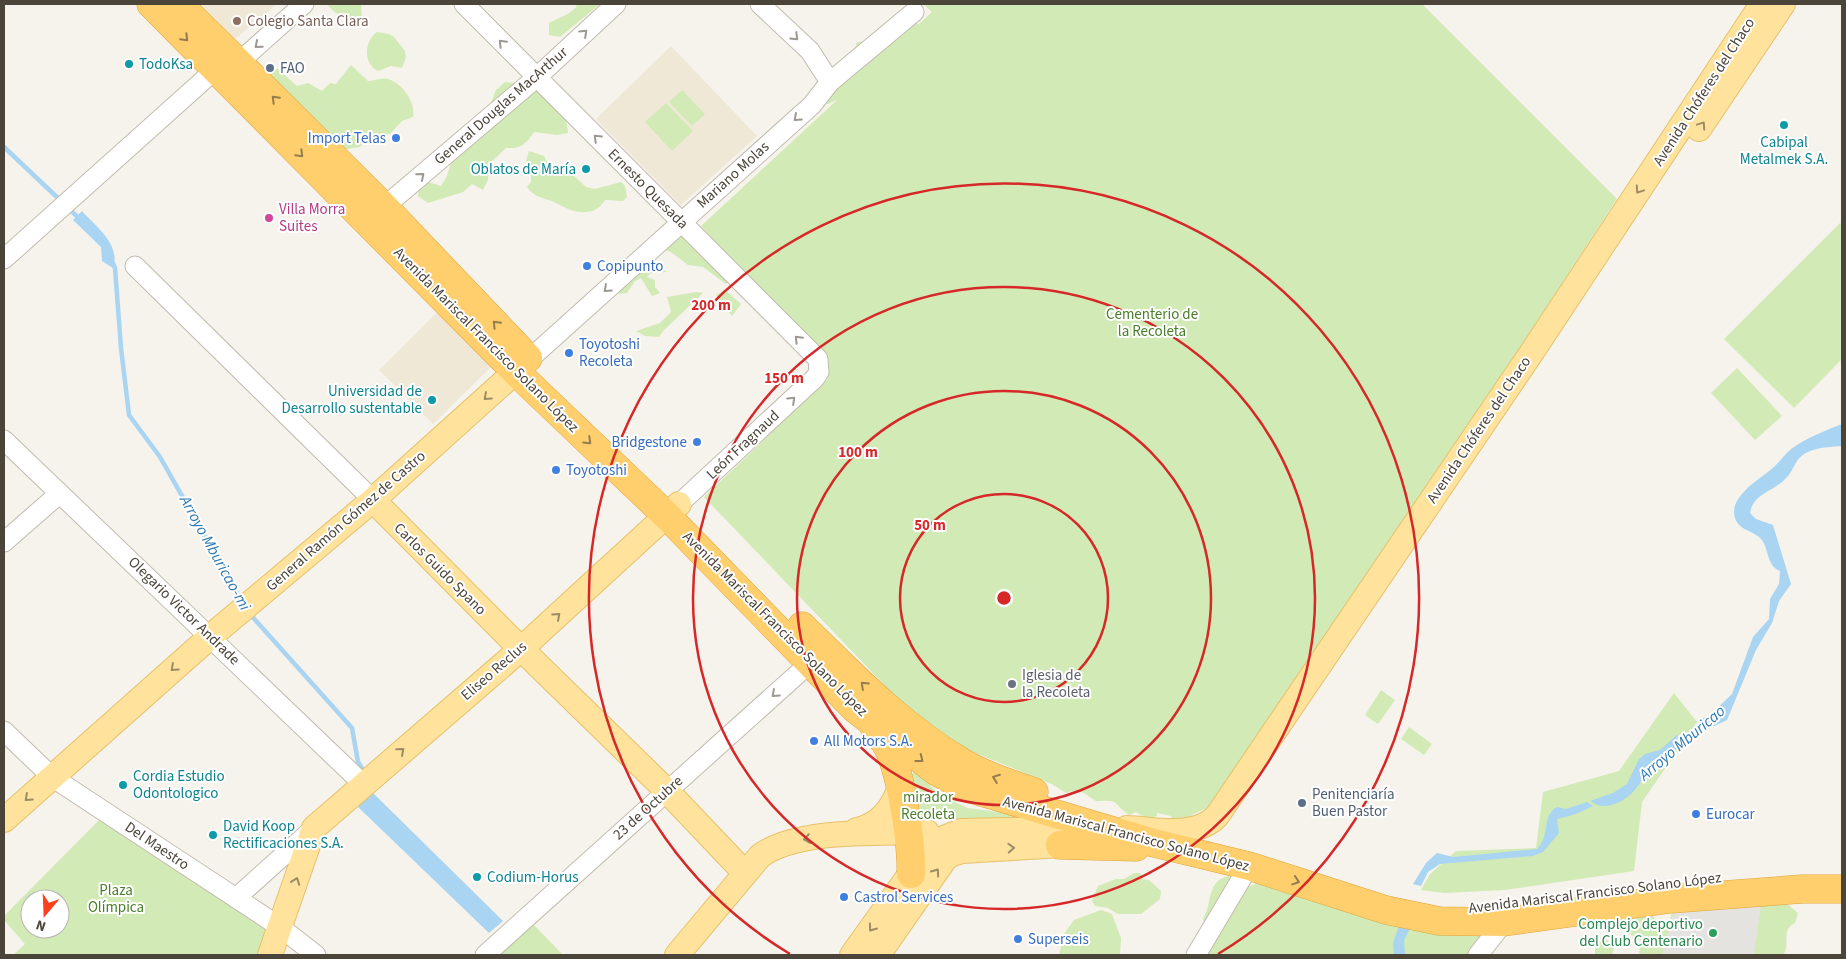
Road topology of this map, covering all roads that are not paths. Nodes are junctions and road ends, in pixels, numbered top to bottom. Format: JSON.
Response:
{"nodes":[{"id":1,"x":151,"y":4,"type":"edge"},
{"id":2,"x":179,"y":4,"type":"edge"},
{"id":3,"x":304,"y":4,"type":"edge"},
{"id":4,"x":464,"y":4,"type":"edge"},
{"id":5,"x":616,"y":4,"type":"edge"},
{"id":6,"x":760,"y":4,"type":"edge"},
{"id":7,"x":1762,"y":4,"type":"edge"},
{"id":8,"x":1783,"y":4,"type":"edge"},
{"id":9,"x":914,"y":12,"type":"dead end"},
{"id":10,"x":227,"y":66,"type":"junction"},
{"id":11,"x":536,"y":78,"type":"junction"},
{"id":12,"x":830,"y":82,"type":"junction"},
{"id":13,"x":384,"y":207,"type":"junction"},
{"id":14,"x":682,"y":221,"type":"junction"},
{"id":15,"x":4,"y":259,"type":"edge"},
{"id":16,"x":135,"y":266,"type":"dead end"},
{"id":17,"x":523,"y":365,"type":"junction"},
{"id":18,"x":815,"y":378,"type":"joint"},
{"id":19,"x":4,"y":440,"type":"edge"},
{"id":20,"x":59,"y":494,"type":"junction"},
{"id":21,"x":373,"y":500,"type":"junction"},
{"id":22,"x":673,"y":511,"type":"junction"},
{"id":23,"x":4,"y":542,"type":"edge"},
{"id":24,"x":210,"y":636,"type":"junction"},
{"id":25,"x":521,"y":649,"type":"junction"},
{"id":26,"x":811,"y":662,"type":"junction"},
{"id":27,"x":854,"y":708,"type":"junction"},
{"id":28,"x":4,"y":731,"type":"edge"},
{"id":29,"x":52,"y":777,"type":"junction"},
{"id":30,"x":900,"y":786,"type":"junction"},
{"id":31,"x":359,"y":787,"type":"junction"},
{"id":32,"x":667,"y":791,"type":"junction"},
{"id":33,"x":4,"y":820,"type":"edge"},
{"id":34,"x":1103,"y":827,"type":"junction"},
{"id":35,"x":314,"y":828,"type":"junction"},
{"id":36,"x":1177,"y":831,"type":"junction"},
{"id":37,"x":908,"y":833,"type":"junction"},
{"id":38,"x":843,"y":834,"type":"junction"},
{"id":39,"x":956,"y":840,"type":"junction"},
{"id":40,"x":1150,"y":842,"type":"junction"},
{"id":41,"x":1060,"y":845,"type":"junction"},
{"id":42,"x":1204,"y":845,"type":"junction"},
{"id":43,"x":1249,"y":866,"type":"junction"},
{"id":44,"x":744,"y":873,"type":"junction"},
{"id":45,"x":912,"y":874,"type":"junction"},
{"id":46,"x":1842,"y":875,"type":"edge"},
{"id":47,"x":1842,"y":890,"type":"edge"},
{"id":48,"x":236,"y":898,"type":"junction"},
{"id":49,"x":1504,"y":922,"type":"junction"},
{"id":50,"x":280,"y":927,"type":"junction"},
{"id":51,"x":491,"y":949,"type":"edge"},
{"id":52,"x":270,"y":955,"type":"edge"},
{"id":53,"x":316,"y":955,"type":"edge"},
{"id":54,"x":676,"y":955,"type":"edge"},
{"id":55,"x":852,"y":955,"type":"edge"},
{"id":56,"x":878,"y":955,"type":"edge"},
{"id":57,"x":1196,"y":955,"type":"edge"},
{"id":58,"x":1478,"y":955,"type":"edge"}],
"edges":[{"from":1,"to":10,"type":"highway","name":"Avenida Mariscal Francisco Solano López","one_way":true},
{"from":2,"to":10,"type":"highway","name":"Avenida Mariscal Francisco Solano López"},
{"from":3,"to":10,"type":"street","one_way":true},
{"from":11,"to":4,"type":"street","name":"Ernesto Quesada","one_way":true},
{"from":11,"to":5,"type":"street","name":"General Douglas MacArthur","one_way":true},
{"from":6,"to":12,"type":"street","one_way":true},
{"from":7,"to":36,"type":"main road","name":"Avenida Chóferes del Chaco","one_way":true},
{"from":42,"to":8,"type":"main road","name":"Avenida Chóferes del Chaco","one_way":true},
{"from":9,"to":12,"type":"street","name":"Mariano Molas"},
{"from":13,"to":10,"type":"highway","name":"Avenida Mariscal Francisco Solano López","one_way":true},
{"from":10,"to":15,"type":"street"},
{"from":10,"to":17,"type":"highway","name":"Avenida Mariscal Francisco Solano López","one_way":true},
{"from":13,"to":11,"type":"street","name":"General Douglas MacArthur","one_way":true},
{"from":14,"to":11,"type":"street","name":"Ernesto Quesada","one_way":true},
{"from":12,"to":14,"type":"street","name":"Mariano Molas","one_way":true},
{"from":17,"to":13,"type":"highway","name":"Avenida Mariscal Francisco Solano López","one_way":true},
{"from":14,"to":17,"type":"street","name":"Mariano Molas","one_way":true},
{"from":18,"to":14,"type":"street","name":"Ernesto Quesada","one_way":true},
{"from":16,"to":21,"type":"street","name":"Carlos Guido Spano"},
{"from":17,"to":21,"type":"main road","name":"General Ramón Gómez de Castro","one_way":true},
{"from":17,"to":22,"type":"highway","name":"Avenida Mariscal Francisco Solano López"},
{"from":22,"to":18,"type":"street","name":"León Fragnaud","one_way":true},
{"from":19,"to":20,"type":"street","name":"Olegario Victor Andrade"},
{"from":20,"to":23,"type":"street"},
{"from":20,"to":24,"type":"street","name":"Olegario Victor Andrade"},
{"from":21,"to":24,"type":"main road","name":"General Ramón Gómez de Castro"},
{"from":21,"to":25,"type":"main road","name":"Carlos Guido Spano"},
{"from":25,"to":22,"type":"main road","name":"Eliseo Reclus","one_way":true},
{"from":22,"to":26,"type":"highway","name":"Avenida Mariscal Francisco Solano López"},
{"from":36,"to":22,"type":"highway","name":"Avenida Mariscal Francisco Solano López","one_way":true},
{"from":24,"to":29,"type":"main road","name":"General Ramón Gómez de Castro","one_way":true},
{"from":24,"to":31,"type":"street","name":"Olegario Victor Andrade"},
{"from":31,"to":25,"type":"main road","name":"Eliseo Reclus","one_way":true},
{"from":25,"to":32,"type":"main road","name":"Carlos Guido Spano"},
{"from":26,"to":27,"type":"highway","name":"Avenida Mariscal Francisco Solano López"},
{"from":26,"to":32,"type":"street","name":"23 de Octubre","one_way":true},
{"from":27,"to":30,"type":"highway"},
{"from":27,"to":34,"type":"highway","name":"Avenida Mariscal Francisco Solano López","one_way":true},
{"from":28,"to":29,"type":"street","name":"Del Maestro"},
{"from":29,"to":33,"type":"main road","name":"General Ramón Gómez de Castro","one_way":true},
{"from":29,"to":48,"type":"street","name":"Del Maestro"},
{"from":30,"to":37,"type":"highway"},
{"from":30,"to":38,"type":"main road"},
{"from":31,"to":35,"type":"main road","name":"Eliseo Reclus"},
{"from":32,"to":44,"type":"main road","name":"Carlos Guido Spano"},
{"from":32,"to":51,"type":"street","name":"23 de Octubre"},
{"from":34,"to":36,"type":"main road","name":"Avenida Chóferes del Chaco"},
{"from":34,"to":39,"type":"main road","name":"Avenida Chóferes del Chaco"},
{"from":34,"to":40,"type":"highway","name":"Avenida Mariscal Francisco Solano López"},
{"from":35,"to":48,"type":"street","name":"Eliseo Reclus"},
{"from":50,"to":35,"type":"main road","name":"Eliseo Reclus","one_way":true},
{"from":36,"to":42,"type":"highway","name":"Avenida Mariscal Francisco Solano López"},
{"from":37,"to":38,"type":"main road"},
{"from":37,"to":39,"type":"main road"},
{"from":37,"to":45,"type":"highway"},
{"from":38,"to":44,"type":"main road","one_way":true},
{"from":39,"to":41,"type":"main road","one_way":true},
{"from":39,"to":45,"type":"main road"},
{"from":56,"to":39,"type":"main road","one_way":true},
{"from":40,"to":41,"type":"main road"},
{"from":40,"to":42,"type":"highway","name":"Avenida Mariscal Francisco Solano López"},
{"from":41,"to":42,"type":"highway"},
{"from":42,"to":43,"type":"highway","name":"Avenida Mariscal Francisco Solano López"},
{"from":42,"to":46,"type":"highway","name":"Avenida Mariscal Francisco Solano López"},
{"from":43,"to":49,"type":"highway","name":"Avenida Mariscal Francisco Solano López","one_way":true},
{"from":43,"to":57,"type":"street"},
{"from":44,"to":54,"type":"main road"},
{"from":45,"to":55,"type":"main road","one_way":true},
{"from":47,"to":49,"type":"highway","name":"Avenida Mariscal Francisco Solano López"},
{"from":48,"to":50,"type":"street","name":"Del Maestro"},
{"from":49,"to":58,"type":"street"},
{"from":50,"to":52,"type":"main road"},
{"from":50,"to":53,"type":"street","name":"Del Maestro"}]}
